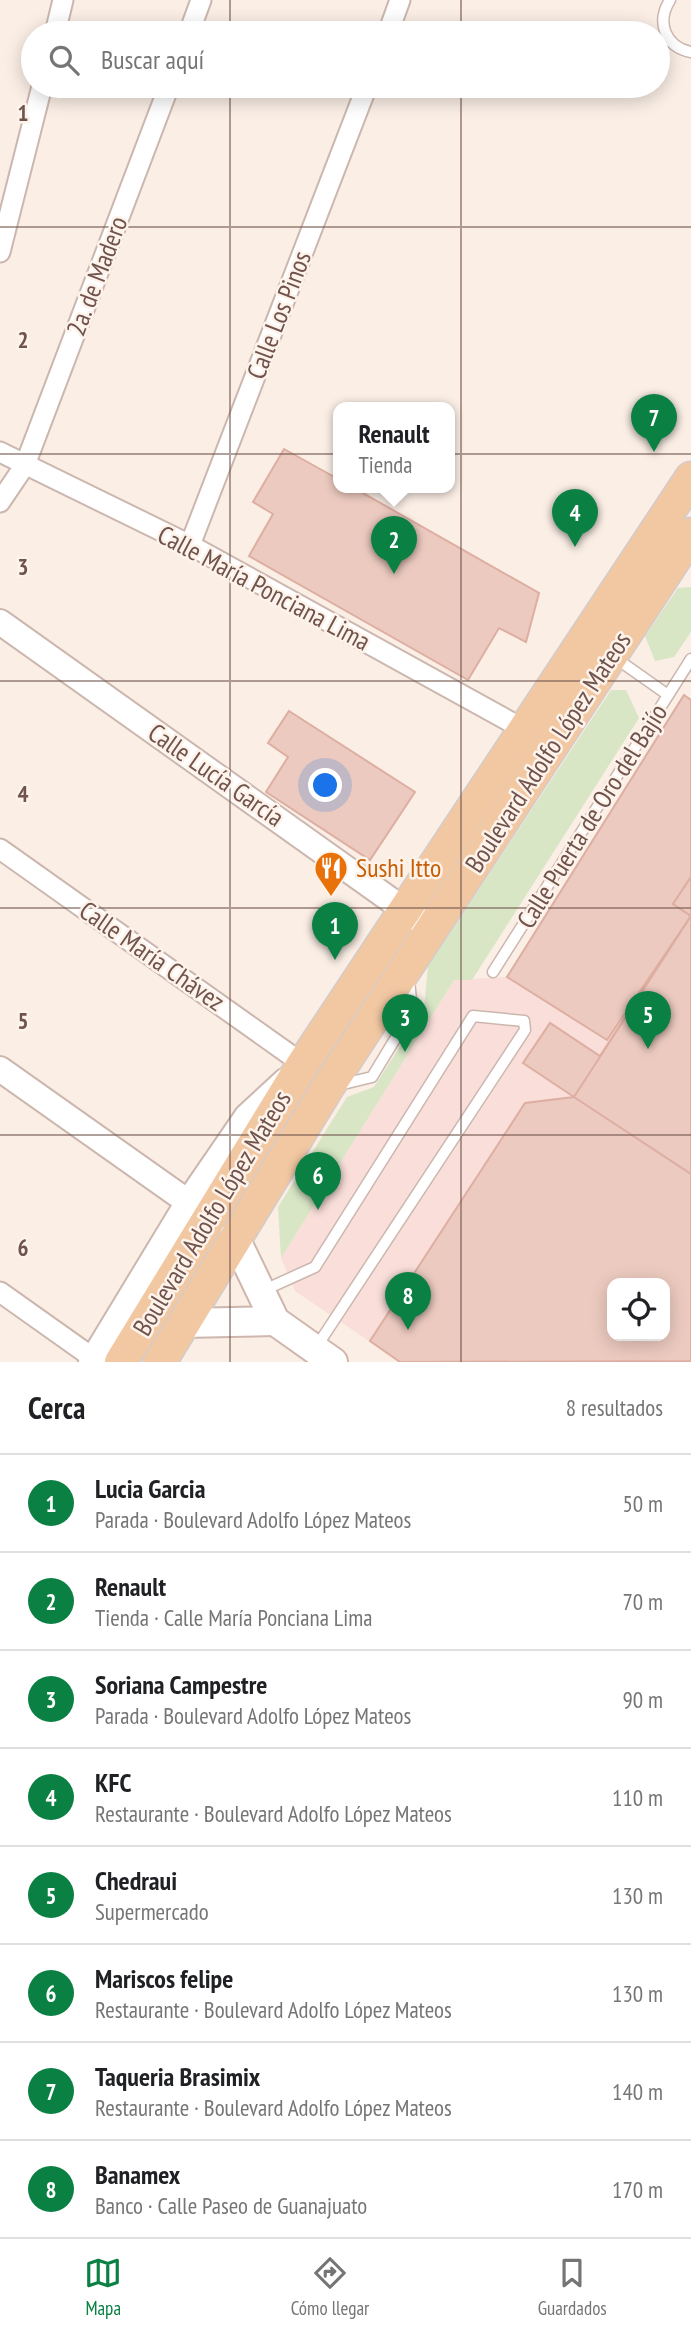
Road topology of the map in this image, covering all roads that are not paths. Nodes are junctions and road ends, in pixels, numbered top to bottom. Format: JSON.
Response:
{"nodes":[{"id":1,"x":201,"y":0,"type":"edge"},
{"id":2,"x":400,"y":0,"type":"edge"},
{"id":3,"x":670,"y":0,"type":"edge"},
{"id":4,"x":59,"y":3,"type":"edge"},
{"id":5,"x":57,"y":21,"type":"edge"},
{"id":6,"x":193,"y":21,"type":"edge"},
{"id":7,"x":392,"y":21,"type":"edge"},
{"id":8,"x":664,"y":21,"type":"edge"},
{"id":9,"x":670,"y":41,"type":"edge"},
{"id":10,"x":691,"y":52,"type":"edge"},
{"id":11,"x":39,"y":98,"type":"edge"},
{"id":12,"x":164,"y":98,"type":"edge"},
{"id":13,"x":362,"y":98,"type":"edge"},
{"id":14,"x":0,"y":177,"type":"edge"},
{"id":15,"x":16,"y":188,"type":"junction"},
{"id":16,"x":0,"y":252,"type":"edge"},
{"id":17,"x":0,"y":452,"type":"edge"},
{"id":18,"x":25,"y":466,"type":"junction"},
{"id":19,"x":691,"y":478,"type":"edge"},
{"id":20,"x":0,"y":502,"type":"edge"},
{"id":21,"x":190,"y":545,"type":"junction"},
{"id":22,"x":687,"y":550,"type":"edge"},
{"id":23,"x":0,"y":622,"type":"edge"},
{"id":24,"x":611,"y":655,"type":"junction"},
{"id":25,"x":691,"y":659,"type":"edge"},
{"id":26,"x":668,"y":695,"type":"junction"},
{"id":27,"x":525,"y":730,"type":"junction"},
{"id":28,"x":0,"y":849,"type":"edge"},
{"id":29,"x":407,"y":911,"type":"junction"},
{"id":30,"x":431,"y":930,"type":"junction"},
{"id":31,"x":493,"y":972,"type":"dead end"},
{"id":32,"x":303,"y":1064,"type":"junction"},
{"id":33,"x":0,"y":1069,"type":"edge"},
{"id":34,"x":188,"y":1202,"type":"junction"},
{"id":35,"x":234,"y":1237,"type":"junction"},
{"id":36,"x":261,"y":1291,"type":"junction"},
{"id":37,"x":0,"y":1292,"type":"edge"},
{"id":38,"x":275,"y":1321,"type":"junction"},
{"id":39,"x":183,"y":1323,"type":"junction"},
{"id":40,"x":324,"y":1356,"type":"edge"},
{"id":41,"x":102,"y":1361,"type":"edge"},
{"id":42,"x":160,"y":1362,"type":"edge"}],
"edges":[{"from":1,"to":6,"type":"street"},
{"from":2,"to":7,"type":"street"},
{"from":3,"to":8,"type":"lane"},
{"from":4,"to":5,"type":"street"},
{"from":9,"to":10,"type":"lane"},
{"from":11,"to":15,"type":"street"},
{"from":12,"to":18,"type":"street","name":"2a. de Madero"},
{"from":13,"to":21,"type":"street","name":"Calle Los Pinos"},
{"from":14,"to":15,"type":"street"},
{"from":15,"to":16,"type":"street"},
{"from":17,"to":18,"type":"street","name":"Calle María Ponciana Lima"},
{"from":18,"to":20,"type":"street","name":"2a. de Madero"},
{"from":18,"to":21,"type":"street","name":"Calle María Ponciana Lima"},
{"from":19,"to":27,"type":"main road","name":"Boulevard Adolfo López Mateos"},
{"from":21,"to":27,"type":"street","name":"Calle María Ponciana Lima"},
{"from":22,"to":24,"type":"main road","name":"Boulevard Adolfo López Mateos"},
{"from":23,"to":29,"type":"street","name":"Calle Lucía García"},
{"from":24,"to":26,"type":"lane"},
{"from":24,"to":30,"type":"main road","name":"Boulevard Adolfo López Mateos"},
{"from":25,"to":26,"type":"lane","name":"Calle Puerta de Oro del Bajío"},
{"from":26,"to":31,"type":"lane","name":"Calle Puerta de Oro del Bajío"},
{"from":27,"to":29,"type":"main road","name":"Boulevard Adolfo López Mateos"},
{"from":28,"to":32,"type":"street","name":"Calle María Chávez"},
{"from":29,"to":30,"type":"street","name":"Calle Lucía García"},
{"from":29,"to":32,"type":"main road","name":"Boulevard Adolfo López Mateos"},
{"from":30,"to":35,"type":"main road","name":"Boulevard Adolfo López Mateos"},
{"from":32,"to":34,"type":"street","name":"Boulevard Adolfo López Mateos"},
{"from":32,"to":41,"type":"main road","name":"Boulevard Adolfo López Mateos"},
{"from":33,"to":34,"type":"street"},
{"from":34,"to":41,"type":"street","name":"Boulevard Adolfo López Mateos"},
{"from":35,"to":36,"type":"main road"},
{"from":35,"to":39,"type":"main road","name":"Boulevard Adolfo López Mateos"},
{"from":36,"to":38,"type":"main road"},
{"from":36,"to":40,"type":"lane"},
{"from":37,"to":41,"type":"street"},
{"from":38,"to":39,"type":"main road"},
{"from":38,"to":40,"type":"main road"},
{"from":39,"to":42,"type":"main road","name":"Boulevard Adolfo López Mateos"}]}
